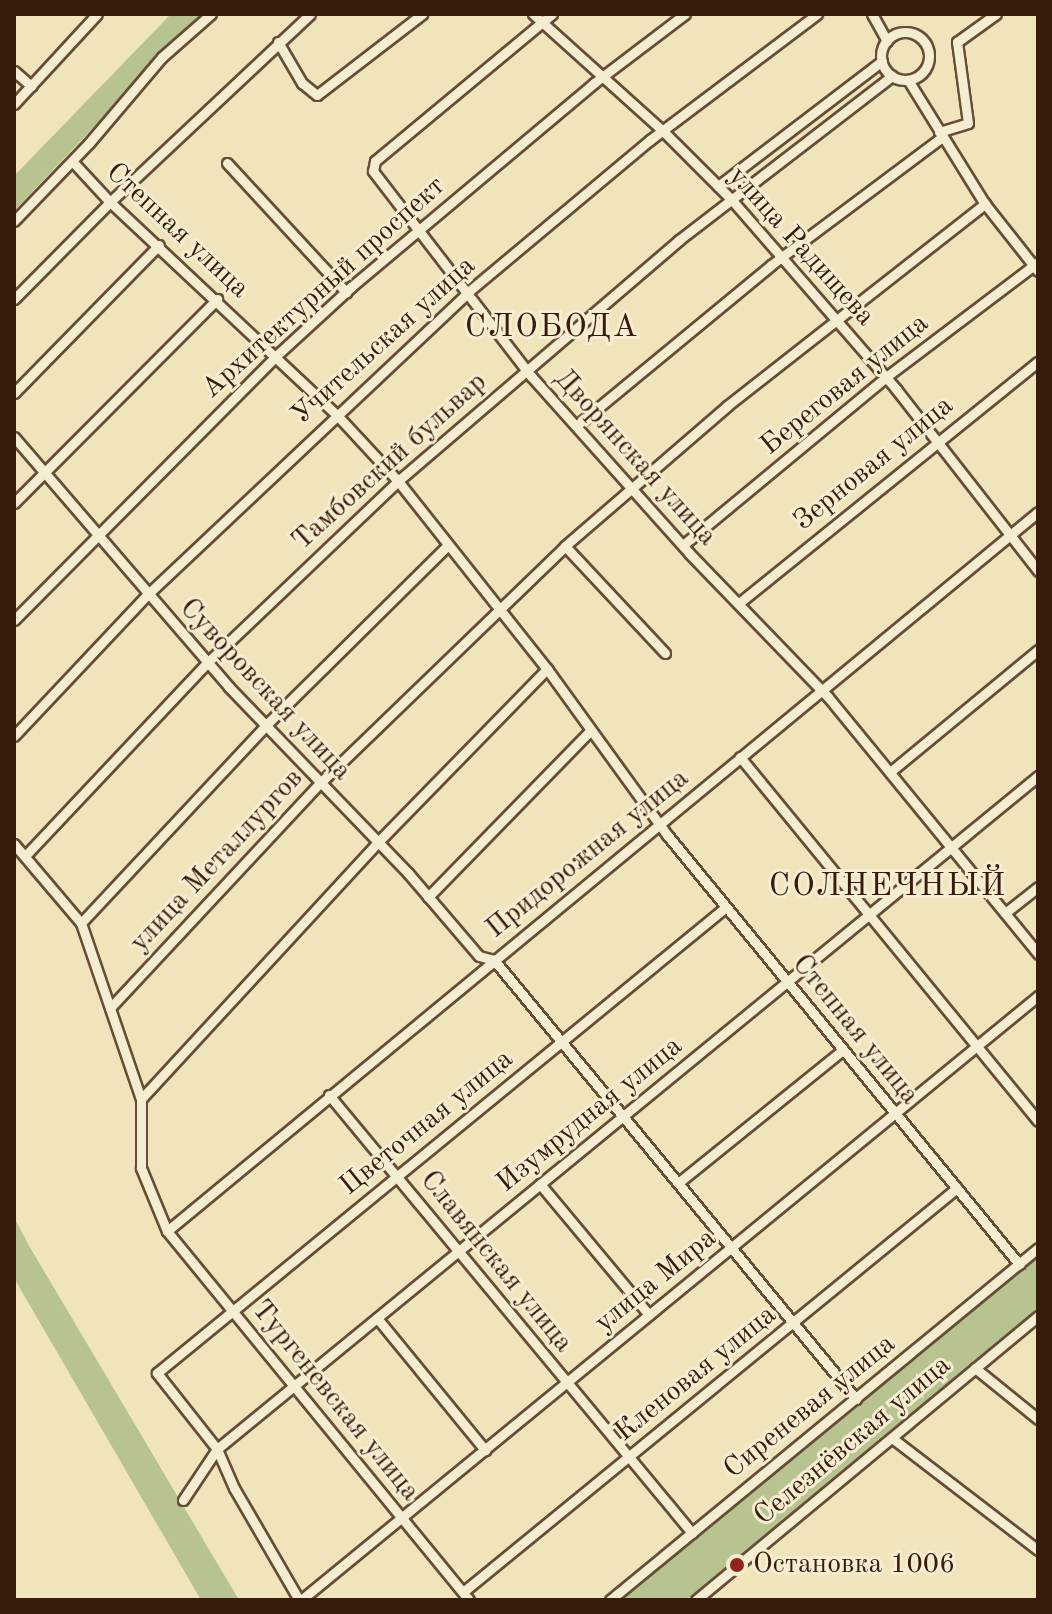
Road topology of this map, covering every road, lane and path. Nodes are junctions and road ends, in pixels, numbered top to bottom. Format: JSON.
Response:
{"nodes":[{"id":1,"x":97,"y":14,"type":"edge"},
{"id":2,"x":211,"y":14,"type":"edge"},
{"id":3,"x":310,"y":14,"type":"edge"},
{"id":4,"x":422,"y":14,"type":"edge"},
{"id":5,"x":533,"y":14,"type":"edge"},
{"id":6,"x":552,"y":14,"type":"edge"},
{"id":7,"x":685,"y":14,"type":"edge"},
{"id":8,"x":817,"y":14,"type":"edge"},
{"id":9,"x":872,"y":14,"type":"edge"},
{"id":10,"x":996,"y":14,"type":"edge"},
{"id":11,"x":542,"y":22,"type":"junction"},
{"id":12,"x":887,"y":41,"type":"junction"},
{"id":13,"x":278,"y":42,"type":"junction"},
{"id":14,"x":882,"y":61,"type":"junction"},
{"id":15,"x":14,"y":71,"type":"edge"},
{"id":16,"x":602,"y":76,"type":"junction"},
{"id":17,"x":892,"y":76,"type":"junction"},
{"id":18,"x":908,"y":80,"type":"junction"},
{"id":19,"x":31,"y":86,"type":"junction"},
{"id":20,"x":14,"y":104,"type":"edge"},
{"id":21,"x":662,"y":130,"type":"junction"},
{"id":22,"x":940,"y":135,"type":"junction"},
{"id":23,"x":72,"y":161,"type":"junction"},
{"id":24,"x":227,"y":163,"type":"dead end"},
{"id":25,"x":718,"y":186,"type":"junction"},
{"id":26,"x":731,"y":199,"type":"junction"},
{"id":27,"x":110,"y":202,"type":"junction"},
{"id":28,"x":985,"y":204,"type":"junction"},
{"id":29,"x":14,"y":221,"type":"edge"},
{"id":30,"x":419,"y":228,"type":"junction"},
{"id":31,"x":159,"y":245,"type":"junction"},
{"id":32,"x":782,"y":257,"type":"junction"},
{"id":33,"x":1036,"y":266,"type":"edge"},
{"id":34,"x":346,"y":292,"type":"junction"},
{"id":35,"x":468,"y":292,"type":"junction"},
{"id":36,"x":14,"y":299,"type":"edge"},
{"id":37,"x":217,"y":299,"type":"junction"},
{"id":38,"x":836,"y":318,"type":"junction"},
{"id":39,"x":276,"y":356,"type":"junction"},
{"id":40,"x":1038,"y":362,"type":"edge"},
{"id":41,"x":525,"y":369,"type":"junction"},
{"id":42,"x":886,"y":377,"type":"junction"},
{"id":43,"x":14,"y":393,"type":"edge"},
{"id":44,"x":336,"y":414,"type":"junction"},
{"id":45,"x":576,"y":426,"type":"junction"},
{"id":46,"x":14,"y":437,"type":"edge"},
{"id":47,"x":937,"y":440,"type":"junction"},
{"id":48,"x":43,"y":474,"type":"junction"},
{"id":49,"x":398,"y":481,"type":"junction"},
{"id":50,"x":631,"y":489,"type":"junction"},
{"id":51,"x":14,"y":503,"type":"edge"},
{"id":52,"x":1038,"y":512,"type":"edge"},
{"id":53,"x":95,"y":536,"type":"junction"},
{"id":54,"x":1010,"y":536,"type":"junction"},
{"id":55,"x":448,"y":545,"type":"junction"},
{"id":56,"x":683,"y":545,"type":"junction"},
{"id":57,"x":565,"y":546,"type":"junction"},
{"id":58,"x":1038,"y":571,"type":"edge"},
{"id":59,"x":147,"y":595,"type":"junction"},
{"id":60,"x":739,"y":603,"type":"junction"},
{"id":61,"x":500,"y":608,"type":"junction"},
{"id":62,"x":14,"y":620,"type":"edge"},
{"id":63,"x":1038,"y":650,"type":"edge"},
{"id":64,"x":665,"y":653,"type":"dead end"},
{"id":65,"x":207,"y":663,"type":"junction"},
{"id":66,"x":547,"y":669,"type":"junction"},
{"id":67,"x":821,"y":691,"type":"junction"},
{"id":68,"x":266,"y":725,"type":"junction"},
{"id":69,"x":590,"y":731,"type":"junction"},
{"id":70,"x":14,"y":736,"type":"edge"},
{"id":71,"x":740,"y":757,"type":"junction"},
{"id":72,"x":890,"y":772,"type":"junction"},
{"id":73,"x":1038,"y":776,"type":"edge"},
{"id":74,"x":321,"y":782,"type":"junction"},
{"id":75,"x":659,"y":824,"type":"junction"},
{"id":76,"x":378,"y":842,"type":"junction"},
{"id":77,"x":14,"y":844,"type":"edge"},
{"id":78,"x":951,"y":847,"type":"junction"},
{"id":79,"x":25,"y":856,"type":"junction"},
{"id":80,"x":1038,"y":887,"type":"edge"},
{"id":81,"x":428,"y":897,"type":"junction"},
{"id":82,"x":726,"y":907,"type":"junction"},
{"id":83,"x":1005,"y":913,"type":"junction"},
{"id":84,"x":870,"y":914,"type":"junction"},
{"id":85,"x":81,"y":923,"type":"junction"},
{"id":86,"x":1038,"y":954,"type":"edge"},
{"id":87,"x":494,"y":960,"type":"junction"},
{"id":88,"x":787,"y":982,"type":"junction"},
{"id":89,"x":1038,"y":996,"type":"edge"},
{"id":90,"x":110,"y":1008,"type":"junction"},
{"id":91,"x":561,"y":1041,"type":"junction"},
{"id":92,"x":977,"y":1047,"type":"junction"},
{"id":93,"x":843,"y":1050,"type":"junction"},
{"id":94,"x":329,"y":1095,"type":"junction"},
{"id":95,"x":141,"y":1099,"type":"junction"},
{"id":96,"x":894,"y":1113,"type":"junction"},
{"id":97,"x":622,"y":1116,"type":"junction"},
{"id":98,"x":1038,"y":1121,"type":"edge"},
{"id":99,"x":397,"y":1175,"type":"junction"},
{"id":100,"x":678,"y":1183,"type":"junction"},
{"id":101,"x":540,"y":1184,"type":"junction"},
{"id":102,"x":957,"y":1188,"type":"junction"},
{"id":103,"x":167,"y":1231,"type":"junction"},
{"id":104,"x":731,"y":1248,"type":"junction"},
{"id":105,"x":1038,"y":1248,"type":"edge"},
{"id":106,"x":458,"y":1251,"type":"junction"},
{"id":107,"x":1019,"y":1264,"type":"junction"},
{"id":108,"x":233,"y":1310,"type":"junction"},
{"id":109,"x":649,"y":1315,"type":"junction"},
{"id":110,"x":1038,"y":1316,"type":"edge"},
{"id":111,"x":377,"y":1318,"type":"junction"},
{"id":112,"x":793,"y":1323,"type":"junction"},
{"id":113,"x":975,"y":1368,"type":"junction"},
{"id":114,"x":567,"y":1383,"type":"junction"},
{"id":115,"x":294,"y":1386,"type":"junction"},
{"id":116,"x":856,"y":1399,"type":"junction"},
{"id":117,"x":1038,"y":1419,"type":"edge"},
{"id":118,"x":892,"y":1438,"type":"junction"},
{"id":119,"x":217,"y":1449,"type":"junction"},
{"id":120,"x":485,"y":1450,"type":"junction"},
{"id":121,"x":629,"y":1457,"type":"junction"},
{"id":122,"x":183,"y":1500,"type":"dead end"},
{"id":123,"x":401,"y":1518,"type":"junction"},
{"id":124,"x":692,"y":1533,"type":"junction"},
{"id":125,"x":1038,"y":1550,"type":"edge"},
{"id":126,"x":466,"y":1596,"type":"edge"},
{"id":127,"x":300,"y":1600,"type":"edge"},
{"id":128,"x":610,"y":1600,"type":"edge"},
{"id":129,"x":696,"y":1600,"type":"edge"}],
"edges":[{"from":1,"to":19,"type":"street"},
{"from":2,"to":23,"type":"street"},
{"from":3,"to":13,"type":"street"},
{"from":4,"to":13,"type":"street"},
{"from":5,"to":11,"type":"street","name":"улица Радищева"},
{"from":6,"to":11,"type":"street"},
{"from":7,"to":16,"type":"street","name":"Архитектурный проспект"},
{"from":8,"to":21,"type":"street","name":"Учительская улица"},
{"from":9,"to":12,"type":"street"},
{"from":10,"to":22,"type":"street"},
{"from":11,"to":16,"type":"street","name":"улица Радищева"},
{"from":11,"to":30,"type":"street","name":"Дворянская улица"},
{"from":12,"to":14,"type":"street"},
{"from":12,"to":18,"type":"street"},
{"from":13,"to":27,"type":"street"},
{"from":14,"to":17,"type":"street"},
{"from":14,"to":25,"type":"street"},
{"from":15,"to":19,"type":"street"},
{"from":16,"to":21,"type":"street","name":"улица Радищева"},
{"from":16,"to":30,"type":"street","name":"Архитектурный проспект"},
{"from":17,"to":18,"type":"street"},
{"from":17,"to":26,"type":"street","name":"Тамбовский бульвар"},
{"from":18,"to":22,"type":"street"},
{"from":19,"to":20,"type":"street"},
{"from":21,"to":25,"type":"street","name":"улица Радищева"},
{"from":21,"to":35,"type":"street","name":"Учительская улица"},
{"from":22,"to":28,"type":"street"},
{"from":22,"to":32,"type":"street"},
{"from":23,"to":27,"type":"street","name":"Степная улица"},
{"from":23,"to":29,"type":"street"},
{"from":24,"to":34,"type":"street"},
{"from":25,"to":26,"type":"street","name":"улица Радищева"},
{"from":26,"to":32,"type":"street","name":"улица Радищева"},
{"from":26,"to":41,"type":"street","name":"Тамбовский бульвар"},
{"from":27,"to":31,"type":"street","name":"Степная улица"},
{"from":27,"to":36,"type":"street"},
{"from":28,"to":33,"type":"street"},
{"from":28,"to":38,"type":"street"},
{"from":30,"to":34,"type":"street","name":"Архитектурный проспект"},
{"from":30,"to":35,"type":"street","name":"Дворянская улица"},
{"from":31,"to":37,"type":"street","name":"Степная улица"},
{"from":31,"to":43,"type":"street"},
{"from":32,"to":38,"type":"street","name":"улица Радищева"},
{"from":32,"to":45,"type":"street"},
{"from":33,"to":42,"type":"street","name":"Береговая улица"},
{"from":34,"to":39,"type":"street","name":"Архитектурный проспект"},
{"from":35,"to":41,"type":"street","name":"Дворянская улица"},
{"from":35,"to":44,"type":"street","name":"Учительская улица"},
{"from":37,"to":39,"type":"street","name":"Степная улица"},
{"from":37,"to":48,"type":"street"},
{"from":38,"to":42,"type":"street","name":"улица Радищева"},
{"from":38,"to":50,"type":"street"},
{"from":39,"to":44,"type":"street","name":"Степная улица"},
{"from":39,"to":53,"type":"street","name":"Архитектурный проспект"},
{"from":40,"to":47,"type":"street","name":"Зерновая улица"},
{"from":41,"to":45,"type":"street","name":"Дворянская улица"},
{"from":41,"to":49,"type":"street","name":"Тамбовский бульвар"},
{"from":42,"to":47,"type":"street","name":"улица Радищева"},
{"from":42,"to":56,"type":"street","name":"Береговая улица"},
{"from":44,"to":49,"type":"street","name":"Степная улица"},
{"from":44,"to":59,"type":"street","name":"Учительская улица"},
{"from":45,"to":50,"type":"street","name":"Дворянская улица"},
{"from":46,"to":48,"type":"street","name":"Суворовская улица"},
{"from":47,"to":54,"type":"street","name":"улица Радищева"},
{"from":47,"to":60,"type":"street","name":"Зерновая улица"},
{"from":48,"to":51,"type":"street"},
{"from":48,"to":53,"type":"street","name":"Суворовская улица"},
{"from":49,"to":55,"type":"street","name":"Степная улица"},
{"from":49,"to":65,"type":"street","name":"Тамбовский бульвар"},
{"from":50,"to":56,"type":"street","name":"Дворянская улица"},
{"from":50,"to":57,"type":"street","name":"улица Металлургов"},
{"from":52,"to":54,"type":"street","name":"Придорожная улица"},
{"from":53,"to":59,"type":"street","name":"Суворовская улица"},
{"from":53,"to":62,"type":"street","name":"Архитектурный проспект"},
{"from":54,"to":58,"type":"street","name":"улица Радищева"},
{"from":54,"to":67,"type":"street","name":"Придорожная улица"},
{"from":55,"to":61,"type":"street","name":"Степная улица"},
{"from":55,"to":68,"type":"street"},
{"from":56,"to":60,"type":"street","name":"Дворянская улица"},
{"from":57,"to":61,"type":"street","name":"улица Металлургов"},
{"from":57,"to":64,"type":"street"},
{"from":59,"to":65,"type":"street","name":"Суворовская улица"},
{"from":59,"to":70,"type":"street","name":"Учительская улица"},
{"from":60,"to":67,"type":"street","name":"Дворянская улица"},
{"from":61,"to":66,"type":"street","name":"Степная улица"},
{"from":61,"to":74,"type":"street","name":"улица Металлургов"},
{"from":63,"to":72,"type":"street"},
{"from":65,"to":68,"type":"street","name":"Суворовская улица"},
{"from":65,"to":79,"type":"street","name":"Тамбовский бульвар"},
{"from":66,"to":69,"type":"street","name":"Степная улица"},
{"from":66,"to":76,"type":"street"},
{"from":67,"to":71,"type":"street","name":"Придорожная улица"},
{"from":67,"to":72,"type":"street","name":"Дворянская улица"},
{"from":68,"to":74,"type":"street","name":"Суворовская улица"},
{"from":68,"to":85,"type":"street"},
{"from":69,"to":75,"type":"street","name":"Степная улица"},
{"from":69,"to":81,"type":"street"},
{"from":71,"to":75,"type":"street","name":"Придорожная улица"},
{"from":71,"to":84,"type":"street"},
{"from":72,"to":78,"type":"street","name":"Дворянская улица"},
{"from":73,"to":78,"type":"street","name":"Изумрудная улица"},
{"from":74,"to":76,"type":"street","name":"Суворовская улица"},
{"from":74,"to":90,"type":"street","name":"улица Металлургов"},
{"from":75,"to":82,"type":"street","name":"Степная улица"},
{"from":75,"to":87,"type":"street","name":"Придорожная улица"},
{"from":76,"to":81,"type":"street","name":"Суворовская улица"},
{"from":76,"to":95,"type":"street"},
{"from":77,"to":79,"type":"street"},
{"from":78,"to":83,"type":"street","name":"Дворянская улица"},
{"from":78,"to":84,"type":"street","name":"Изумрудная улица"},
{"from":79,"to":85,"type":"street"},
{"from":80,"to":83,"type":"street"},
{"from":81,"to":87,"type":"street","name":"Суворовская улица"},
{"from":82,"to":88,"type":"street","name":"Степная улица"},
{"from":82,"to":91,"type":"street","name":"Цветочная улица"},
{"from":83,"to":86,"type":"street","name":"Дворянская улица"},
{"from":84,"to":88,"type":"street","name":"Изумрудная улица"},
{"from":84,"to":92,"type":"street"},
{"from":85,"to":90,"type":"street","name":"Тургеневская улица"},
{"from":87,"to":91,"type":"street","name":"Суворовская улица"},
{"from":87,"to":94,"type":"street","name":"Придорожная улица"},
{"from":88,"to":93,"type":"street","name":"Степная улица"},
{"from":88,"to":97,"type":"street","name":"Изумрудная улица"},
{"from":89,"to":92,"type":"street","name":"улица Мира"},
{"from":90,"to":95,"type":"street","name":"Тургеневская улица"},
{"from":91,"to":97,"type":"street","name":"Суворовская улица"},
{"from":91,"to":99,"type":"street","name":"Цветочная улица"},
{"from":92,"to":96,"type":"street","name":"улица Мира"},
{"from":92,"to":98,"type":"street"},
{"from":93,"to":96,"type":"street","name":"Степная улица"},
{"from":93,"to":100,"type":"street"},
{"from":94,"to":99,"type":"street","name":"Славянская улица"},
{"from":94,"to":103,"type":"street","name":"Придорожная улица"},
{"from":95,"to":103,"type":"street","name":"Тургеневская улица"},
{"from":96,"to":102,"type":"street","name":"Степная улица"},
{"from":96,"to":104,"type":"street","name":"улица Мира"},
{"from":97,"to":100,"type":"street","name":"Суворовская улица"},
{"from":97,"to":101,"type":"street","name":"Изумрудная улица"},
{"from":99,"to":106,"type":"street","name":"Славянская улица"},
{"from":99,"to":108,"type":"street","name":"Цветочная улица"},
{"from":100,"to":104,"type":"street","name":"Суворовская улица"},
{"from":101,"to":106,"type":"street","name":"Изумрудная улица"},
{"from":101,"to":109,"type":"street"},
{"from":102,"to":107,"type":"street","name":"Степная улица"},
{"from":102,"to":112,"type":"street","name":"Кленовая улица"},
{"from":103,"to":108,"type":"street","name":"Тургеневская улица"},
{"from":104,"to":109,"type":"street","name":"улица Мира"},
{"from":104,"to":112,"type":"street","name":"Суворовская улица"},
{"from":105,"to":107,"type":"street","name":"Сиреневая улица"},
{"from":106,"to":111,"type":"street","name":"Изумрудная улица"},
{"from":106,"to":114,"type":"street","name":"Славянская улица"},
{"from":107,"to":116,"type":"street","name":"Сиреневая улица"},
{"from":108,"to":115,"type":"street","name":"Тургеневская улица"},
{"from":108,"to":119,"type":"street","name":"Цветочная улица"},
{"from":109,"to":114,"type":"street","name":"улица Мира"},
{"from":110,"to":113,"type":"street","name":"Селезнёвская улица"},
{"from":111,"to":115,"type":"street","name":"Изумрудная улица"},
{"from":111,"to":120,"type":"street"},
{"from":112,"to":116,"type":"street","name":"Суворовская улица"},
{"from":112,"to":121,"type":"street","name":"Кленовая улица"},
{"from":113,"to":117,"type":"street"},
{"from":113,"to":118,"type":"street","name":"Селезнёвская улица"},
{"from":114,"to":120,"type":"street","name":"улица Мира"},
{"from":114,"to":121,"type":"street","name":"Славянская улица"},
{"from":115,"to":119,"type":"street","name":"Изумрудная улица"},
{"from":115,"to":123,"type":"street","name":"Тургеневская улица"},
{"from":116,"to":124,"type":"street","name":"Сиреневая улица"},
{"from":118,"to":125,"type":"street"},
{"from":118,"to":129,"type":"street","name":"Селезнёвская улица"},
{"from":119,"to":122,"type":"street","name":"Изумрудная улица"},
{"from":119,"to":127,"type":"street"},
{"from":120,"to":123,"type":"street","name":"улица Мира"},
{"from":121,"to":124,"type":"street","name":"Славянская улица"},
{"from":121,"to":126,"type":"street","name":"Кленовая улица"},
{"from":123,"to":126,"type":"street","name":"Тургеневская улица"},
{"from":123,"to":127,"type":"street","name":"улица Мира"},
{"from":124,"to":128,"type":"street","name":"Сиреневая улица"}]}
